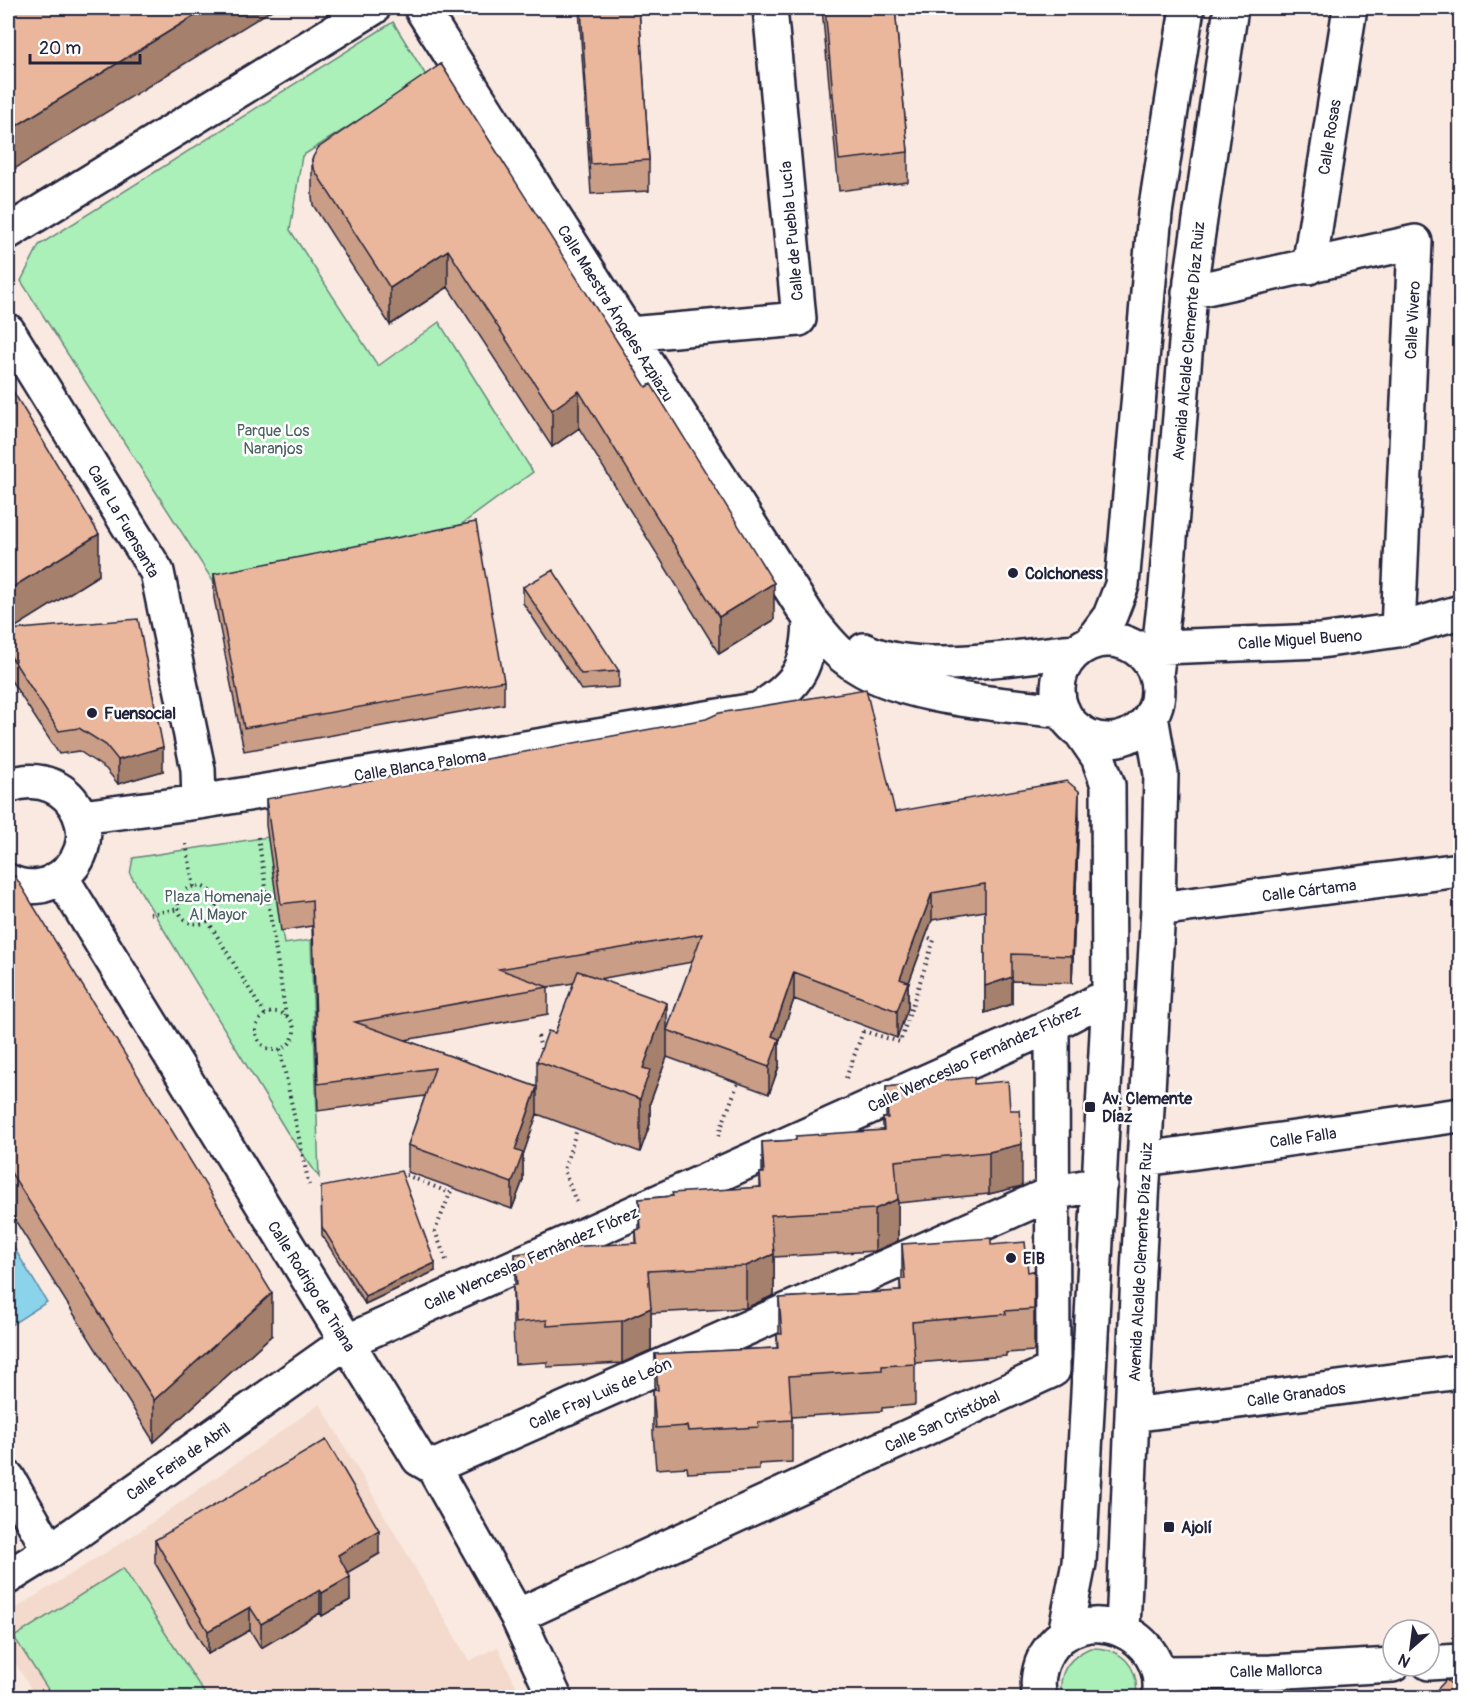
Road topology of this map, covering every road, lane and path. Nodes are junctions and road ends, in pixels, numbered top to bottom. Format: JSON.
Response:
{"nodes":[{"id":1,"x":373,"y":8,"type":"edge"},
{"id":2,"x":421,"y":8,"type":"edge"},
{"id":3,"x":770,"y":8,"type":"edge"},
{"id":4,"x":1187,"y":8,"type":"edge"},
{"id":5,"x":1231,"y":8,"type":"edge"},
{"id":6,"x":1350,"y":8,"type":"edge"},
{"id":7,"x":8,"y":232,"type":"edge"},
{"id":8,"x":1309,"y":267,"type":"junction"},
{"id":9,"x":1190,"y":292,"type":"junction"},
{"id":10,"x":8,"y":331,"type":"edge"},
{"id":11,"x":629,"y":334,"type":"junction"},
{"id":12,"x":1461,"y":612,"type":"edge"},
{"id":13,"x":810,"y":620,"type":"junction"},
{"id":14,"x":1398,"y":630,"type":"junction"},
{"id":15,"x":1083,"y":647,"type":"junction"},
{"id":16,"x":1151,"y":657,"type":"junction"},
{"id":17,"x":927,"y":694,"type":"junction"},
{"id":18,"x":847,"y":696,"type":"edge"},
{"id":19,"x":815,"y":701,"type":"edge"},
{"id":20,"x":759,"y":709,"type":"junction"},
{"id":21,"x":1151,"y":716,"type":"junction"},
{"id":22,"x":1072,"y":721,"type":"junction"},
{"id":23,"x":8,"y":786,"type":"edge"},
{"id":24,"x":199,"y":802,"type":"junction"},
{"id":25,"x":81,"y":818,"type":"junction"},
{"id":26,"x":258,"y":837,"type":"dead end"},
{"id":27,"x":186,"y":844,"type":"dead end"},
{"id":28,"x":1461,"y":870,"type":"edge"},
{"id":29,"x":61,"y":878,"type":"junction"},
{"id":30,"x":8,"y":881,"type":"edge"},
{"id":31,"x":194,"y":887,"type":"junction"},
{"id":32,"x":267,"y":894,"type":"junction"},
{"id":33,"x":216,"y":904,"type":"junction"},
{"id":34,"x":179,"y":909,"type":"junction"},
{"id":35,"x":1158,"y":909,"type":"junction"},
{"id":36,"x":150,"y":914,"type":"dead end"},
{"id":37,"x":208,"y":921,"type":"junction"},
{"id":38,"x":913,"y":932,"type":"edge"},
{"id":39,"x":1109,"y":994,"type":"junction"},
{"id":40,"x":265,"y":1015,"type":"junction"},
{"id":41,"x":286,"y":1016,"type":"junction"},
{"id":42,"x":1052,"y":1025,"type":"junction"},
{"id":43,"x":538,"y":1036,"type":"dead end"},
{"id":44,"x":280,"y":1049,"type":"junction"},
{"id":45,"x":544,"y":1063,"type":"edge"},
{"id":46,"x":738,"y":1083,"type":"edge"},
{"id":47,"x":842,"y":1088,"type":"dead end"},
{"id":48,"x":1461,"y":1115,"type":"edge"},
{"id":49,"x":577,"y":1129,"type":"edge"},
{"id":50,"x":714,"y":1145,"type":"dead end"},
{"id":51,"x":1145,"y":1159,"type":"junction"},
{"id":52,"x":396,"y":1177,"type":"edge"},
{"id":53,"x":1100,"y":1184,"type":"junction"},
{"id":54,"x":309,"y":1185,"type":"dead end"},
{"id":55,"x":1052,"y":1193,"type":"junction"},
{"id":56,"x":579,"y":1207,"type":"dead end"},
{"id":57,"x":448,"y":1266,"type":"dead end"},
{"id":58,"x":346,"y":1342,"type":"junction"},
{"id":59,"x":1461,"y":1371,"type":"edge"},
{"id":60,"x":1132,"y":1415,"type":"junction"},
{"id":61,"x":433,"y":1467,"type":"junction"},
{"id":62,"x":8,"y":1478,"type":"edge"},
{"id":63,"x":50,"y":1551,"type":"junction"},
{"id":64,"x":8,"y":1577,"type":"edge"},
{"id":65,"x":517,"y":1616,"type":"junction"},
{"id":66,"x":1123,"y":1629,"type":"junction"},
{"id":67,"x":1065,"y":1634,"type":"junction"},
{"id":68,"x":1461,"y":1661,"type":"edge"},
{"id":69,"x":1441,"y":1662,"type":"edge"},
{"id":70,"x":1381,"y":1666,"type":"edge"},
{"id":71,"x":1159,"y":1685,"type":"edge"},
{"id":72,"x":555,"y":1698,"type":"edge"},
{"id":73,"x":1040,"y":1698,"type":"edge"}],
"edges":[{"from":1,"to":7,"type":"street"},
{"from":2,"to":11,"type":"street","name":"Calle Maestra Ángeles Azpiazu"},
{"from":3,"to":11,"type":"street","name":"Calle de Puebla Lucía"},
{"from":4,"to":15,"type":"street"},
{"from":5,"to":9,"type":"street","name":"Avenida Alcalde Clemente Díaz Ruiz"},
{"from":6,"to":8,"type":"street","name":"Calle Rosas"},
{"from":8,"to":9,"type":"street","name":"Calle Vivero"},
{"from":8,"to":14,"type":"street","name":"Calle Vivero"},
{"from":9,"to":16,"type":"street","name":"Avenida Alcalde Clemente Díaz Ruiz"},
{"from":10,"to":24,"type":"street","name":"Calle La Fuensanta"},
{"from":11,"to":13,"type":"street","name":"Calle Maestra Ángeles Azpiazu"},
{"from":12,"to":14,"type":"street","name":"Calle Miguel Bueno"},
{"from":13,"to":15,"type":"street","name":"Calle Maestra Ángeles Azpiazu"},
{"from":13,"to":17,"type":"street","name":"Calle Maestra Ángeles Azpiazu"},
{"from":13,"to":20,"type":"street"},
{"from":14,"to":16,"type":"street","name":"Calle Miguel Bueno"},
{"from":15,"to":16,"type":"street"},
{"from":15,"to":22,"type":"street"},
{"from":16,"to":21,"type":"street"},
{"from":17,"to":18,"type":"street"},
{"from":17,"to":22,"type":"street","name":"Calle Maestra Ángeles Azpiazu"},
{"from":19,"to":20,"type":"street","name":"Calle Blanca Paloma"},
{"from":20,"to":24,"type":"street","name":"Calle Blanca Paloma"},
{"from":21,"to":22,"type":"street"},
{"from":21,"to":35,"type":"street","name":"Avenida Alcalde Clemente Díaz Ruiz"},
{"from":22,"to":39,"type":"street"},
{"from":23,"to":25,"type":"street"},
{"from":24,"to":25,"type":"street","name":"Calle Blanca Paloma"},
{"from":25,"to":29,"type":"street"},
{"from":26,"to":32,"type":"path"},
{"from":27,"to":31,"type":"path"},
{"from":28,"to":35,"type":"street","name":"Calle Cártama"},
{"from":29,"to":30,"type":"street"},
{"from":29,"to":58,"type":"street","name":"Calle Rodrigo de Triana"},
{"from":31,"to":33,"type":"path"},
{"from":31,"to":34,"type":"path"},
{"from":32,"to":33,"type":"path"},
{"from":32,"to":41,"type":"path"},
{"from":33,"to":37,"type":"path"},
{"from":34,"to":36,"type":"path"},
{"from":34,"to":37,"type":"path"},
{"from":35,"to":51,"type":"street","name":"Avenida Alcalde Clemente Díaz Ruiz"},
{"from":37,"to":40,"type":"path"},
{"from":38,"to":47,"type":"path"},
{"from":39,"to":42,"type":"street","name":"Calle Wenceslao Fernández Flórez"},
{"from":39,"to":53,"type":"street"},
{"from":40,"to":41,"type":"path"},
{"from":40,"to":44,"type":"path"},
{"from":41,"to":44,"type":"path"},
{"from":42,"to":55,"type":"street","name":"Calle San Cristóbal"},
{"from":42,"to":58,"type":"street","name":"Calle Wenceslao Fernández Flórez"},
{"from":43,"to":45,"type":"path"},
{"from":44,"to":54,"type":"path"},
{"from":46,"to":50,"type":"path"},
{"from":48,"to":51,"type":"street","name":"Calle Falla"},
{"from":49,"to":56,"type":"path"},
{"from":51,"to":60,"type":"street","name":"Avenida Alcalde Clemente Díaz Ruiz"},
{"from":52,"to":57,"type":"path"},
{"from":53,"to":55,"type":"street","name":"Calle Fray Luis de León"},
{"from":53,"to":67,"type":"street"},
{"from":55,"to":61,"type":"street","name":"Calle Fray Luis de León"},
{"from":55,"to":65,"type":"street","name":"Calle San Cristóbal"},
{"from":58,"to":61,"type":"street","name":"Calle Rodrigo de Triana"},
{"from":58,"to":63,"type":"street","name":"Calle Feria de Abril"},
{"from":59,"to":60,"type":"street","name":"Calle Granados"},
{"from":60,"to":66,"type":"street","name":"Avenida Alcalde Clemente Díaz Ruiz"},
{"from":61,"to":65,"type":"street","name":"Calle Rodrigo de Triana"},
{"from":62,"to":63,"type":"street"},
{"from":63,"to":64,"type":"street","name":"Calle Feria de Abril"},
{"from":65,"to":72,"type":"street","name":"Calle Rodrigo de Triana"},
{"from":66,"to":67,"type":"street"},
{"from":66,"to":71,"type":"street"},
{"from":67,"to":73,"type":"street"},
{"from":68,"to":69,"type":"street"},
{"from":70,"to":71,"type":"street","name":"Calle Mallorca"}]}
